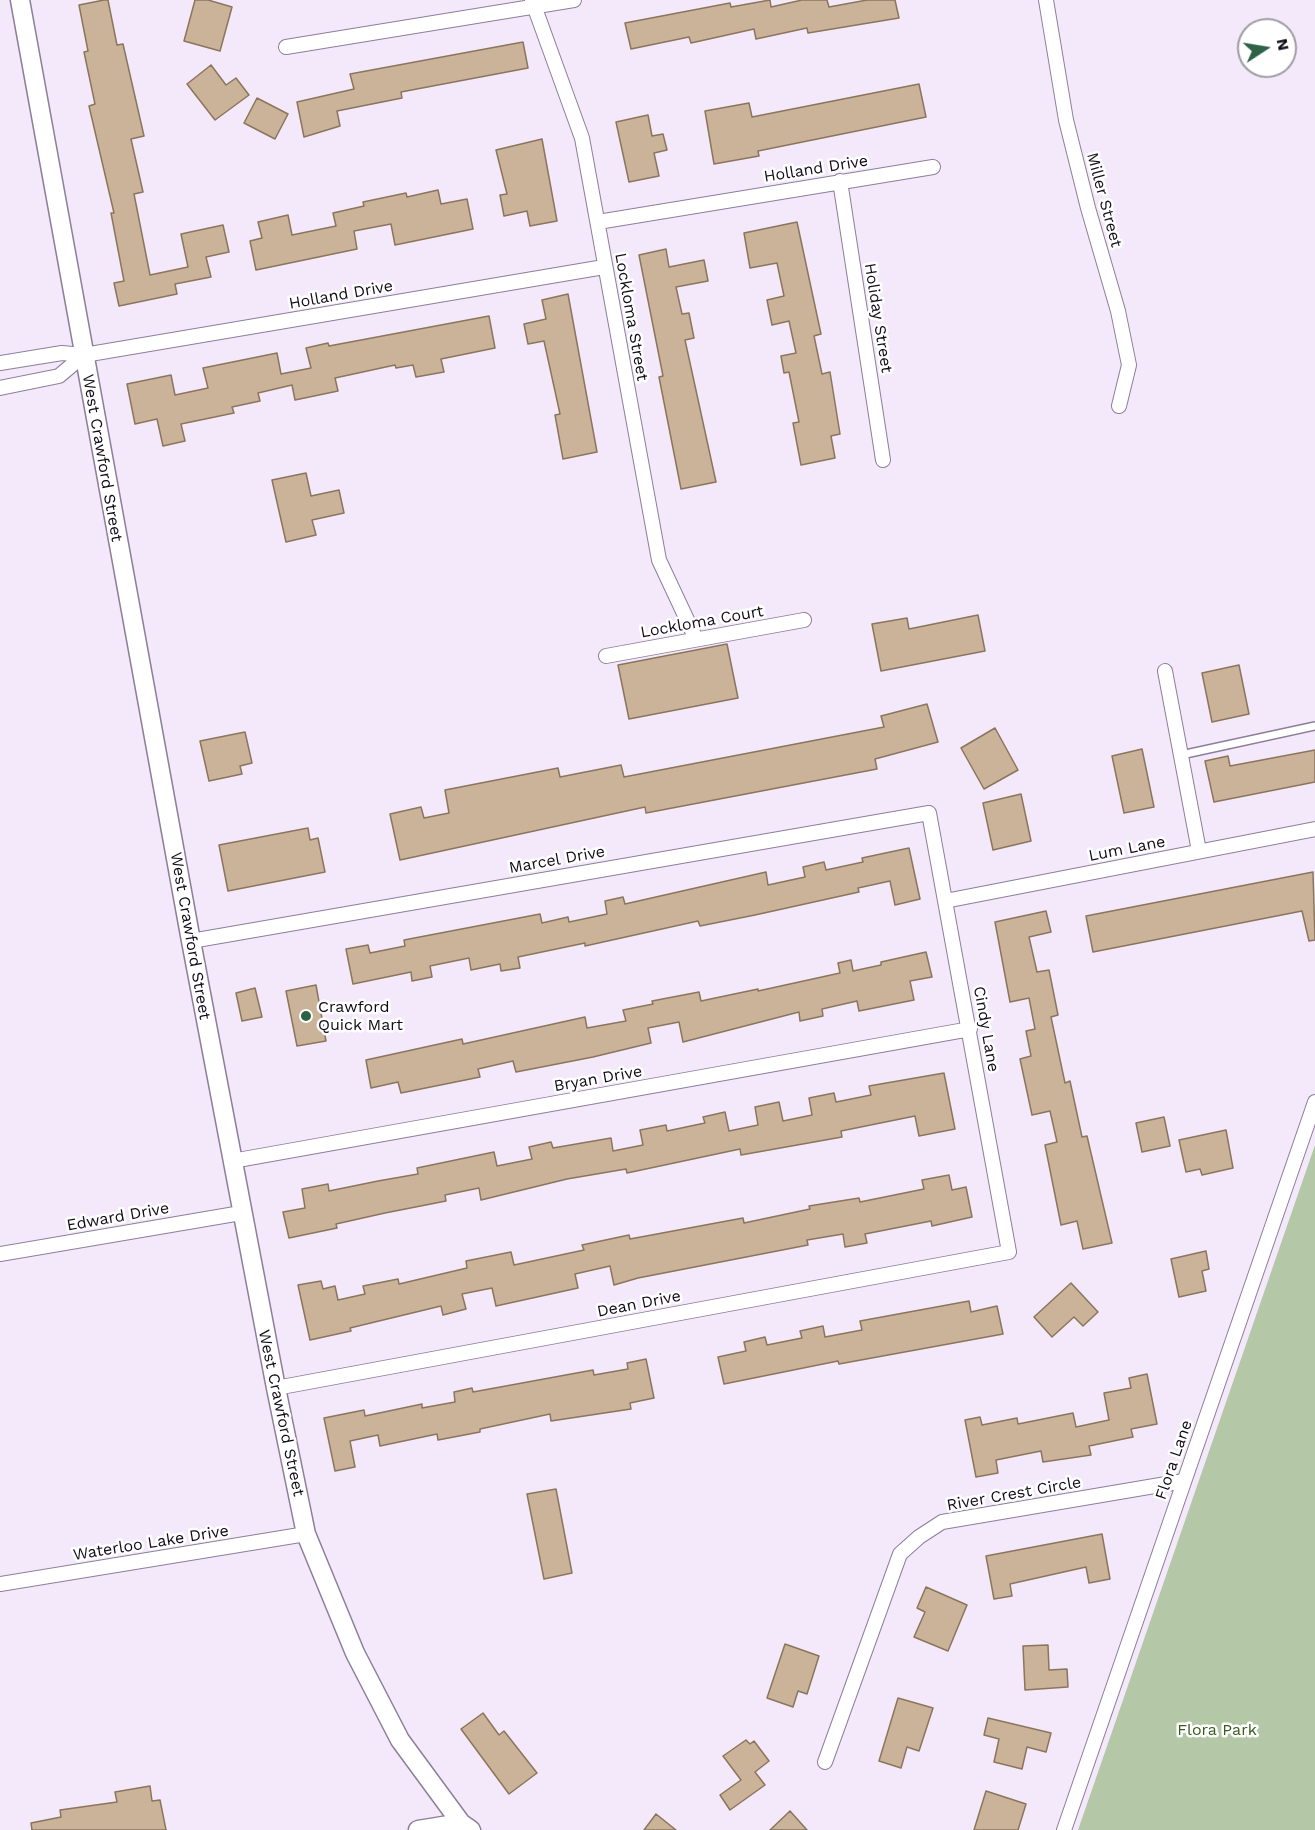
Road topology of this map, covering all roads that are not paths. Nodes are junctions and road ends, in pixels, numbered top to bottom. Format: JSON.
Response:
{"nodes":[{"id":1,"x":20,"y":0,"type":"edge"},
{"id":2,"x":574,"y":0,"type":"edge"},
{"id":3,"x":1046,"y":0,"type":"edge"},
{"id":4,"x":532,"y":4,"type":"edge"},
{"id":5,"x":286,"y":47,"type":"dead end"},
{"id":6,"x":933,"y":167,"type":"dead end"},
{"id":7,"x":840,"y":181,"type":"junction"},
{"id":8,"x":598,"y":222,"type":"junction"},
{"id":9,"x":604,"y":267,"type":"junction"},
{"id":10,"x":84,"y":355,"type":"junction"},
{"id":11,"x":0,"y":363,"type":"edge"},
{"id":12,"x":0,"y":388,"type":"edge"},
{"id":13,"x":1119,"y":406,"type":"dead end"},
{"id":14,"x":883,"y":460,"type":"dead end"},
{"id":15,"x":804,"y":620,"type":"dead end"},
{"id":16,"x":696,"y":639,"type":"junction"},
{"id":17,"x":606,"y":656,"type":"dead end"},
{"id":18,"x":1165,"y":671,"type":"dead end"},
{"id":19,"x":1315,"y":726,"type":"edge"},
{"id":20,"x":1181,"y":755,"type":"junction"},
{"id":21,"x":929,"y":813,"type":"joint"},
{"id":22,"x":1315,"y":829,"type":"edge"},
{"id":23,"x":1199,"y":851,"type":"junction"},
{"id":24,"x":945,"y":901,"type":"junction"},
{"id":25,"x":191,"y":941,"type":"junction"},
{"id":26,"x":970,"y":1029,"type":"junction"},
{"id":27,"x":1315,"y":1102,"type":"edge"},
{"id":28,"x":232,"y":1161,"type":"junction"},
{"id":29,"x":242,"y":1213,"type":"junction"},
{"id":30,"x":1010,"y":1252,"type":"joint"},
{"id":31,"x":0,"y":1254,"type":"edge"},
{"id":32,"x":276,"y":1388,"type":"junction"},
{"id":33,"x":1184,"y":1481,"type":"junction"},
{"id":34,"x":306,"y":1534,"type":"junction"},
{"id":35,"x":0,"y":1584,"type":"edge"},
{"id":36,"x":825,"y":1762,"type":"dead end"},
{"id":37,"x":466,"y":1826,"type":"edge"},
{"id":38,"x":418,"y":1830,"type":"edge"},
{"id":39,"x":1064,"y":1830,"type":"edge"}],
"edges":[{"from":1,"to":10,"type":"street","name":"West Crawford Street"},
{"from":2,"to":4,"type":"street"},
{"from":3,"to":13,"type":"street","name":"Miller Street"},
{"from":4,"to":5,"type":"street"},
{"from":4,"to":8,"type":"street","name":"Lockloma Street"},
{"from":6,"to":7,"type":"street","name":"Holland Drive"},
{"from":7,"to":8,"type":"street","name":"Holland Drive"},
{"from":7,"to":14,"type":"street","name":"Holiday Street"},
{"from":8,"to":9,"type":"street","name":"Lockloma Street"},
{"from":9,"to":10,"type":"street","name":"Holland Drive"},
{"from":9,"to":16,"type":"street","name":"Lockloma Street"},
{"from":10,"to":11,"type":"street","name":"Holland Drive"},
{"from":10,"to":12,"type":"street"},
{"from":10,"to":25,"type":"street","name":"West Crawford Street"},
{"from":15,"to":16,"type":"street","name":"Lockloma Court"},
{"from":16,"to":17,"type":"street","name":"Lockloma Court"},
{"from":18,"to":20,"type":"street"},
{"from":19,"to":20,"type":"lane"},
{"from":20,"to":23,"type":"street"},
{"from":21,"to":24,"type":"street","name":"Cindy Lane"},
{"from":21,"to":25,"type":"street","name":"Marcel Drive"},
{"from":22,"to":23,"type":"street","name":"Lum Lane"},
{"from":23,"to":24,"type":"street","name":"Lum Lane"},
{"from":24,"to":26,"type":"street","name":"Cindy Lane"},
{"from":25,"to":28,"type":"street","name":"West Crawford Street"},
{"from":26,"to":28,"type":"street","name":"Bryan Drive"},
{"from":26,"to":30,"type":"street","name":"Cindy Lane"},
{"from":27,"to":33,"type":"street","name":"Flora Lane"},
{"from":28,"to":29,"type":"street","name":"West Crawford Street"},
{"from":29,"to":31,"type":"street","name":"Edward Drive"},
{"from":29,"to":32,"type":"street","name":"West Crawford Street"},
{"from":30,"to":32,"type":"street","name":"Dean Drive"},
{"from":32,"to":34,"type":"street","name":"West Crawford Street"},
{"from":33,"to":36,"type":"street","name":"River Crest Circle"},
{"from":33,"to":39,"type":"street","name":"Flora Lane"},
{"from":34,"to":35,"type":"street","name":"Waterloo Lake Drive"},
{"from":34,"to":37,"type":"street","name":"West Crawford Street"},
{"from":37,"to":38,"type":"street"}]}
